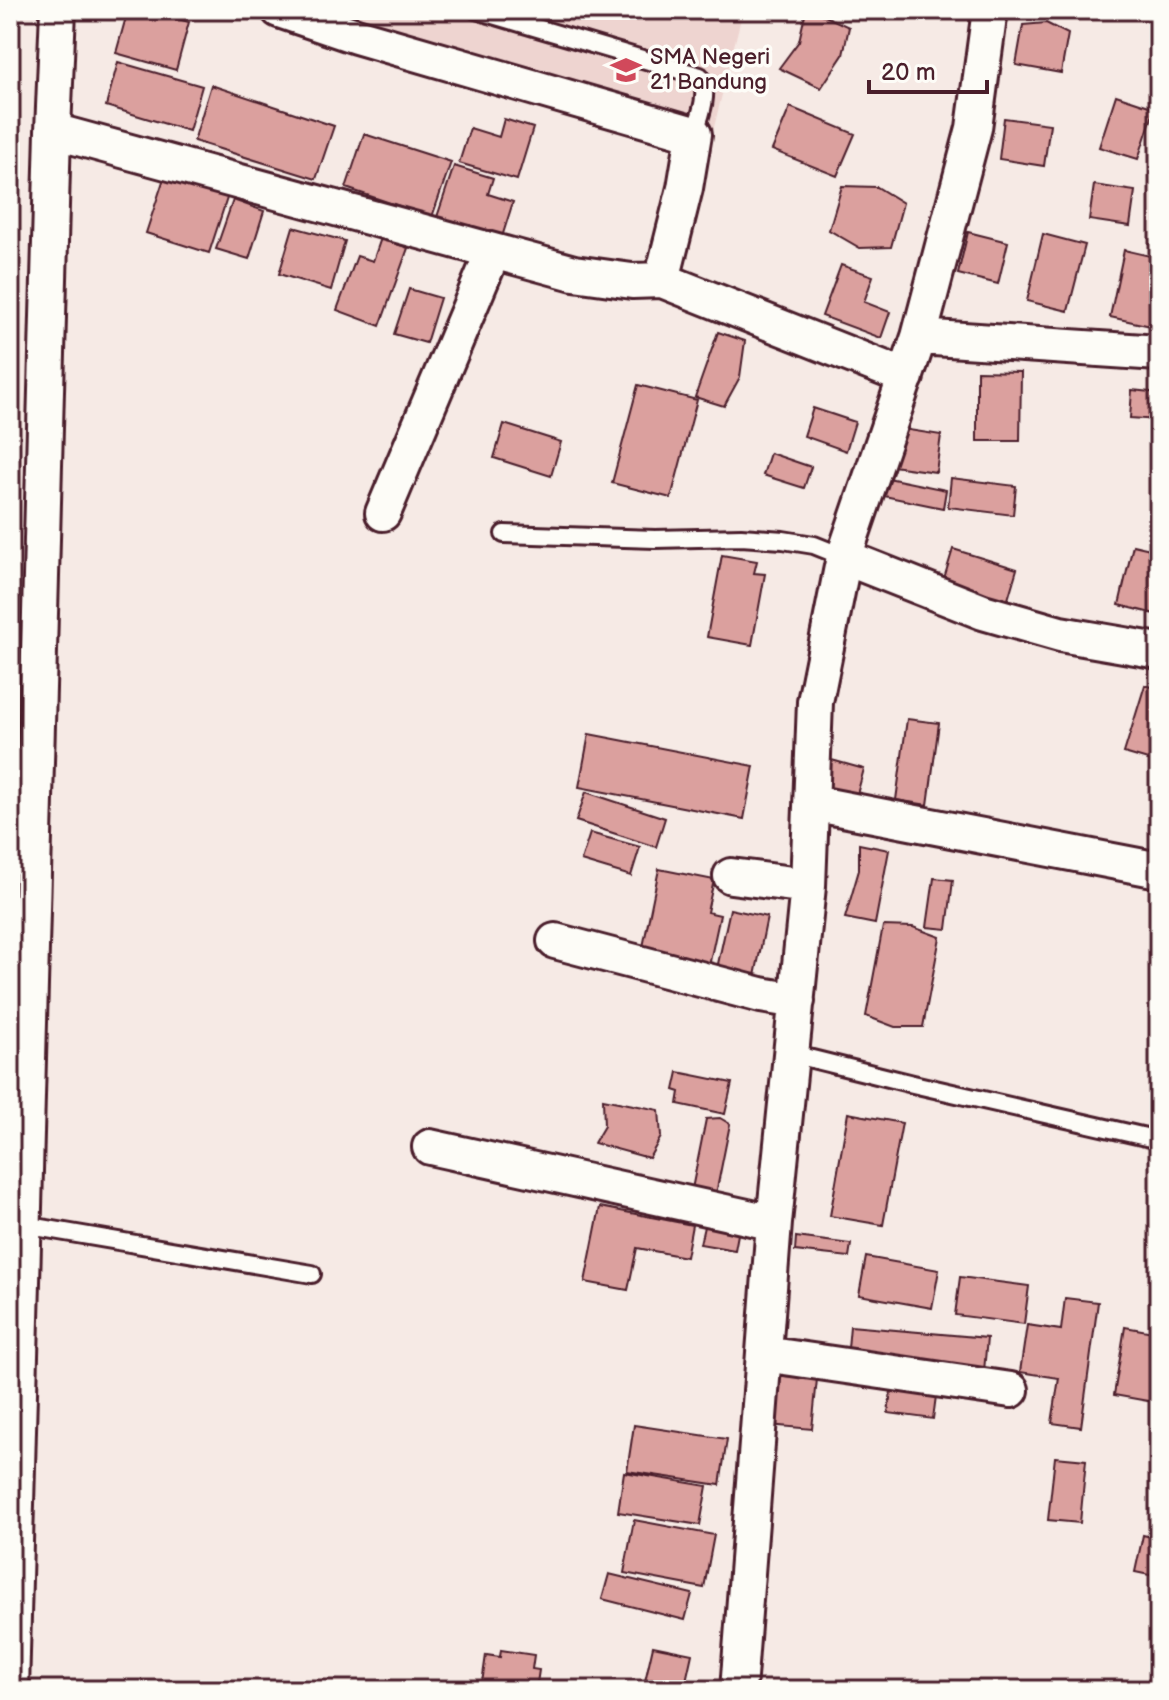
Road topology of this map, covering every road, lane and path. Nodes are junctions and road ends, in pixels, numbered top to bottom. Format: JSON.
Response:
{"nodes":[{"id":1,"x":58,"y":10,"type":"edge"},
{"id":2,"x":279,"y":10,"type":"edge"},
{"id":3,"x":476,"y":10,"type":"edge"},
{"id":4,"x":990,"y":10,"type":"edge"},
{"id":5,"x":53,"y":131,"type":"junction"},
{"id":6,"x":694,"y":134,"type":"junction"},
{"id":7,"x":493,"y":252,"type":"junction"},
{"id":8,"x":662,"y":280,"type":"junction"},
{"id":9,"x":919,"y":337,"type":"junction"},
{"id":10,"x":1159,"y":353,"type":"edge"},
{"id":11,"x":906,"y":377,"type":"junction"},
{"id":12,"x":383,"y":513,"type":"dead end"},
{"id":13,"x":504,"y":534,"type":"dead end"},
{"id":14,"x":844,"y":557,"type":"junction"},
{"id":15,"x":1159,"y":651,"type":"edge"},
{"id":16,"x":812,"y":803,"type":"junction"},
{"id":17,"x":1144,"y":867,"type":"edge"},
{"id":18,"x":731,"y":876,"type":"dead end"},
{"id":19,"x":808,"y":886,"type":"junction"},
{"id":20,"x":555,"y":941,"type":"dead end"},
{"id":21,"x":797,"y":1001,"type":"junction"},
{"id":22,"x":792,"y":1054,"type":"junction"},
{"id":23,"x":1159,"y":1140,"type":"edge"},
{"id":24,"x":430,"y":1147,"type":"dead end"},
{"id":25,"x":774,"y":1223,"type":"junction"},
{"id":26,"x":24,"y":1225,"type":"junction"},
{"id":27,"x":312,"y":1274,"type":"dead end"},
{"id":28,"x":764,"y":1354,"type":"junction"},
{"id":29,"x":1011,"y":1390,"type":"dead end"},
{"id":30,"x":11,"y":1690,"type":"edge"},
{"id":31,"x":738,"y":1690,"type":"edge"}],
"edges":[{"from":1,"to":5,"type":"street"},
{"from":2,"to":6,"type":"street"},
{"from":3,"to":6,"type":"lane"},
{"from":4,"to":9,"type":"street"},
{"from":5,"to":7,"type":"street"},
{"from":5,"to":26,"type":"street"},
{"from":6,"to":8,"type":"street"},
{"from":7,"to":8,"type":"street"},
{"from":7,"to":12,"type":"street"},
{"from":8,"to":11,"type":"street"},
{"from":9,"to":10,"type":"street"},
{"from":9,"to":11,"type":"street"},
{"from":11,"to":14,"type":"street"},
{"from":13,"to":14,"type":"lane"},
{"from":14,"to":15,"type":"street"},
{"from":14,"to":16,"type":"street"},
{"from":16,"to":17,"type":"street"},
{"from":16,"to":19,"type":"street"},
{"from":18,"to":19,"type":"street"},
{"from":19,"to":21,"type":"street"},
{"from":20,"to":21,"type":"street"},
{"from":21,"to":22,"type":"street"},
{"from":22,"to":23,"type":"lane"},
{"from":22,"to":25,"type":"street"},
{"from":24,"to":25,"type":"street"},
{"from":25,"to":28,"type":"street"},
{"from":26,"to":27,"type":"lane"},
{"from":26,"to":30,"type":"street"},
{"from":28,"to":29,"type":"street"},
{"from":28,"to":31,"type":"street"}]}
